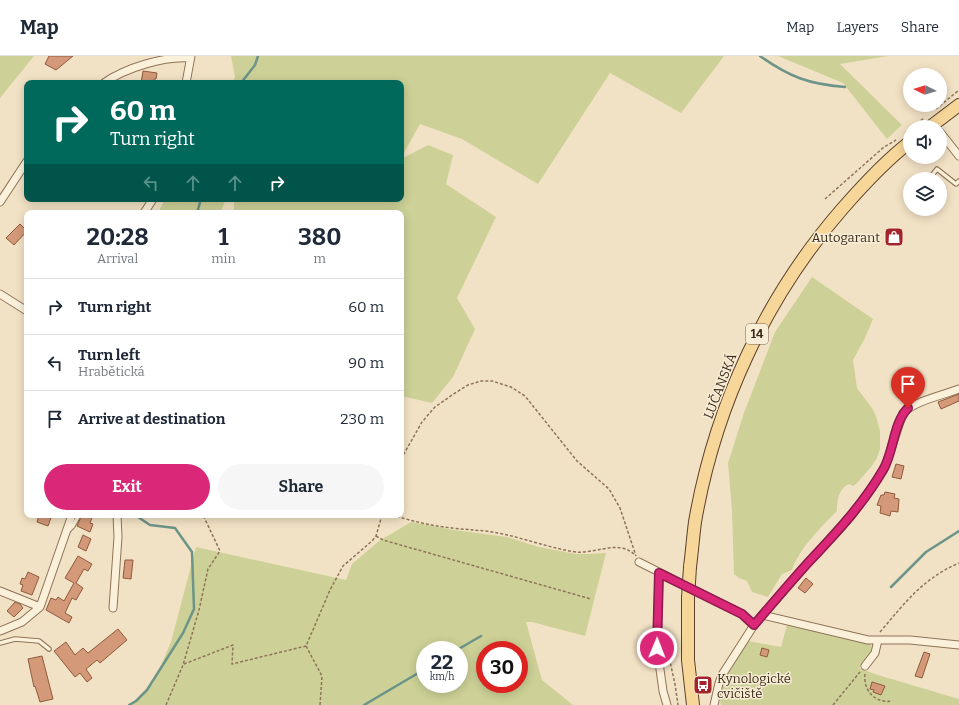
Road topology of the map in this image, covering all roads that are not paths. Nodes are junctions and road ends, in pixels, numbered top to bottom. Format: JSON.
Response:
{"nodes":[{"id":1,"x":190,"y":57,"type":"edge"},
{"id":2,"x":110,"y":80,"type":"edge"},
{"id":3,"x":186,"y":80,"type":"edge"},
{"id":4,"x":959,"y":105,"type":"edge"},
{"id":5,"x":940,"y":120,"type":"edge"},
{"id":6,"x":947,"y":141,"type":"edge"},
{"id":7,"x":903,"y":142,"type":"edge"},
{"id":8,"x":959,"y":155,"type":"edge"},
{"id":9,"x":24,"y":166,"type":"edge"},
{"id":10,"x":947,"y":177,"type":"edge"},
{"id":11,"x":959,"y":181,"type":"edge"},
{"id":12,"x":0,"y":202,"type":"edge"},
{"id":13,"x":0,"y":294,"type":"edge"},
{"id":14,"x":24,"y":309,"type":"edge"},
{"id":15,"x":959,"y":389,"type":"edge"},
{"id":16,"x":71,"y":518,"type":"edge"},
{"id":17,"x":77,"y":518,"type":"edge"},
{"id":18,"x":117,"y":518,"type":"edge"},
{"id":19,"x":66,"y":533,"type":"junction"},
{"id":20,"x":639,"y":562,"type":"dead end"},
{"id":21,"x":659,"y":573,"type":"junction"},
{"id":22,"x":0,"y":591,"type":"edge"},
{"id":23,"x":40,"y":607,"type":"junction"},
{"id":24,"x":113,"y":608,"type":"dead end"},
{"id":25,"x":762,"y":615,"type":"junction"},
{"id":26,"x":754,"y":625,"type":"junction"},
{"id":27,"x":0,"y":631,"type":"edge"},
{"id":28,"x":876,"y":640,"type":"junction"},
{"id":29,"x":0,"y":643,"type":"edge"},
{"id":30,"x":959,"y":645,"type":"edge"},
{"id":31,"x":49,"y":650,"type":"dead end"},
{"id":32,"x":865,"y":666,"type":"road end"},
{"id":33,"x":667,"y":705,"type":"edge"},
{"id":34,"x":692,"y":705,"type":"edge"},
{"id":35,"x":714,"y":705,"type":"edge"}],
"edges":[{"from":1,"to":2,"type":"street"},
{"from":1,"to":3,"type":"street"},
{"from":4,"to":5,"type":"main road"},
{"from":6,"to":8,"type":"street"},
{"from":7,"to":34,"type":"main road","name":"LUČANSKÁ","number":"14","bridge":true},
{"from":9,"to":12,"type":"street"},
{"from":10,"to":11,"type":"lane"},
{"from":13,"to":14,"type":"street"},
{"from":15,"to":25,"type":"street"},
{"from":16,"to":19,"type":"street"},
{"from":17,"to":19,"type":"lane"},
{"from":18,"to":24,"type":"street"},
{"from":19,"to":23,"type":"street"},
{"from":20,"to":21,"type":"street"},
{"from":21,"to":26,"type":"street"},
{"from":21,"to":33,"type":"street"},
{"from":22,"to":23,"type":"street"},
{"from":23,"to":27,"type":"street"},
{"from":25,"to":26,"type":"street"},
{"from":25,"to":28,"type":"street"},
{"from":26,"to":35,"type":"street"},
{"from":28,"to":30,"type":"street"},
{"from":28,"to":32,"type":"street"},
{"from":29,"to":31,"type":"lane"}]}
